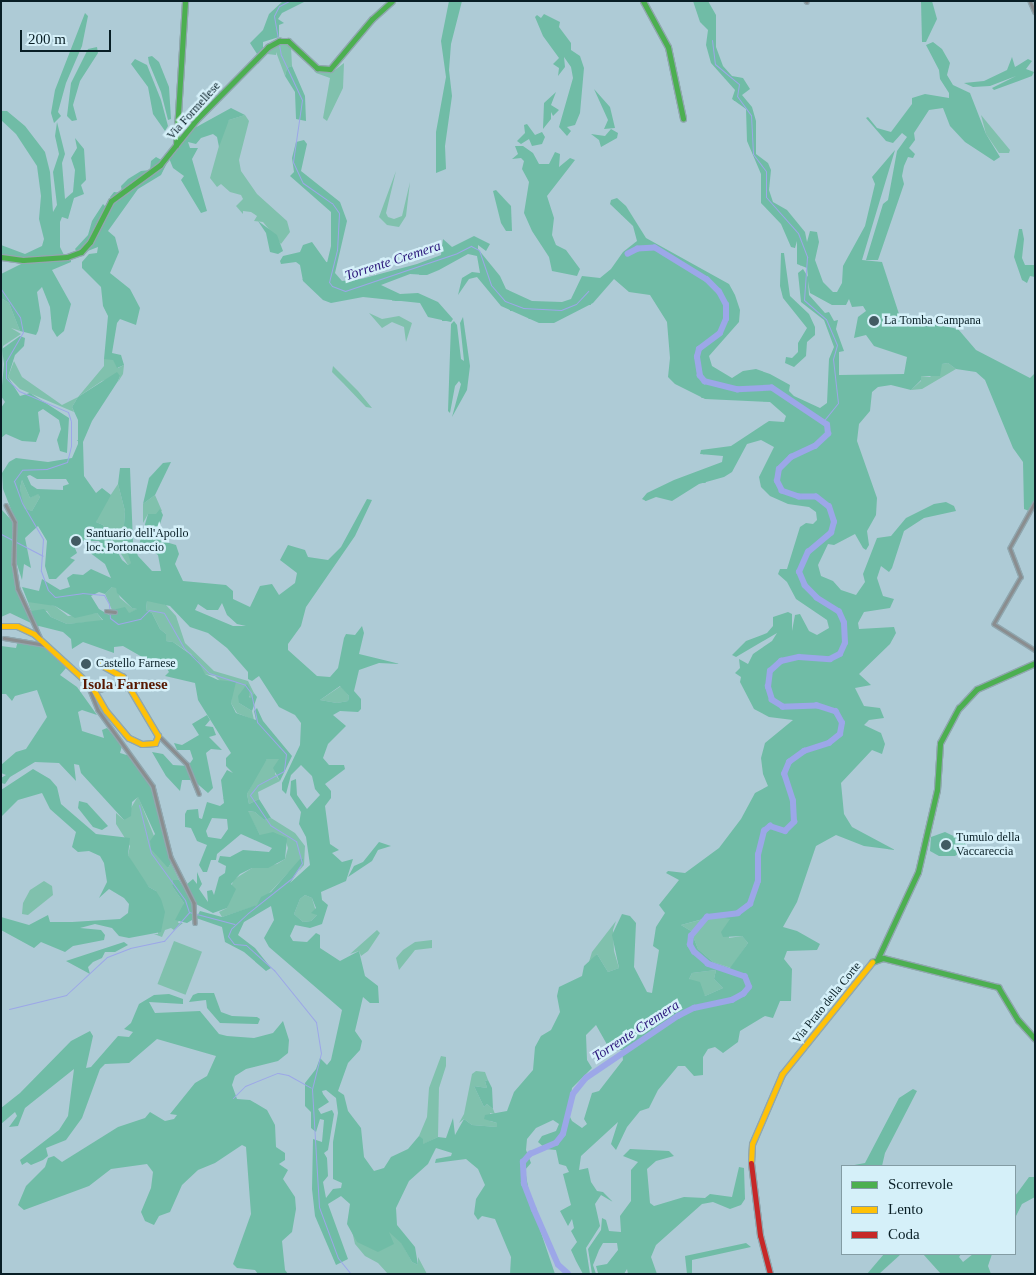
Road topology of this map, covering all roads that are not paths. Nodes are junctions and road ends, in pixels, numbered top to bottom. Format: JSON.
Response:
{"nodes":[{"id":1,"x":185,"y":1,"type":"edge"},
{"id":2,"x":392,"y":1,"type":"edge"},
{"id":3,"x":643,"y":1,"type":"edge"},
{"id":4,"x":1030,"y":1,"type":"edge"},
{"id":5,"x":1035,"y":12,"type":"edge"},
{"id":6,"x":684,"y":118,"type":"dead end"},
{"id":7,"x":176,"y":145,"type":"junction"},
{"id":8,"x":1,"y":257,"type":"edge"},
{"id":9,"x":1035,"y":503,"type":"edge"},
{"id":10,"x":6,"y":505,"type":"dead end"},
{"id":11,"x":106,"y":611,"type":"dead end"},
{"id":12,"x":114,"y":612,"type":"dead end"},
{"id":13,"x":1,"y":626,"type":"edge"},
{"id":14,"x":40,"y":637,"type":"joint"},
{"id":15,"x":4,"y":638,"type":"dead end"},
{"id":16,"x":45,"y":644,"type":"junction"},
{"id":17,"x":1035,"y":650,"type":"edge"},
{"id":18,"x":98,"y":663,"type":"dead end"},
{"id":19,"x":1035,"y":663,"type":"edge"},
{"id":20,"x":88,"y":683,"type":"junction"},
{"id":21,"x":115,"y":686,"type":"dead end"},
{"id":22,"x":95,"y":691,"type":"junction"},
{"id":23,"x":161,"y":738,"type":"dead end"},
{"id":24,"x":199,"y":794,"type":"dead end"},
{"id":25,"x":195,"y":923,"type":"dead end"},
{"id":26,"x":878,"y":958,"type":"junction"},
{"id":27,"x":1035,"y":1040,"type":"edge"},
{"id":28,"x":770,"y":1274,"type":"edge"}],
"edges":[{"from":1,"to":7,"type":"street"},
{"from":2,"to":7,"type":"street","name":"Via Formellese"},
{"from":3,"to":6,"type":"street"},
{"from":4,"to":5,"type":"street"},
{"from":7,"to":8,"type":"street","name":"Via Formellese"},
{"from":9,"to":17,"type":"street"},
{"from":10,"to":14,"type":"street"},
{"from":11,"to":12,"type":"street"},
{"from":13,"to":16,"type":"street"},
{"from":14,"to":16,"type":"street"},
{"from":15,"to":16,"type":"street"},
{"from":16,"to":20,"type":"street"},
{"from":18,"to":22,"type":"street"},
{"from":19,"to":26,"type":"street"},
{"from":20,"to":22,"type":"street"},
{"from":20,"to":25,"type":"street"},
{"from":21,"to":22,"type":"street"},
{"from":23,"to":24,"type":"street"},
{"from":26,"to":27,"type":"street","name":"Via Prato della Corte"},
{"from":26,"to":28,"type":"street","name":"Via Prato della Corte"}]}
